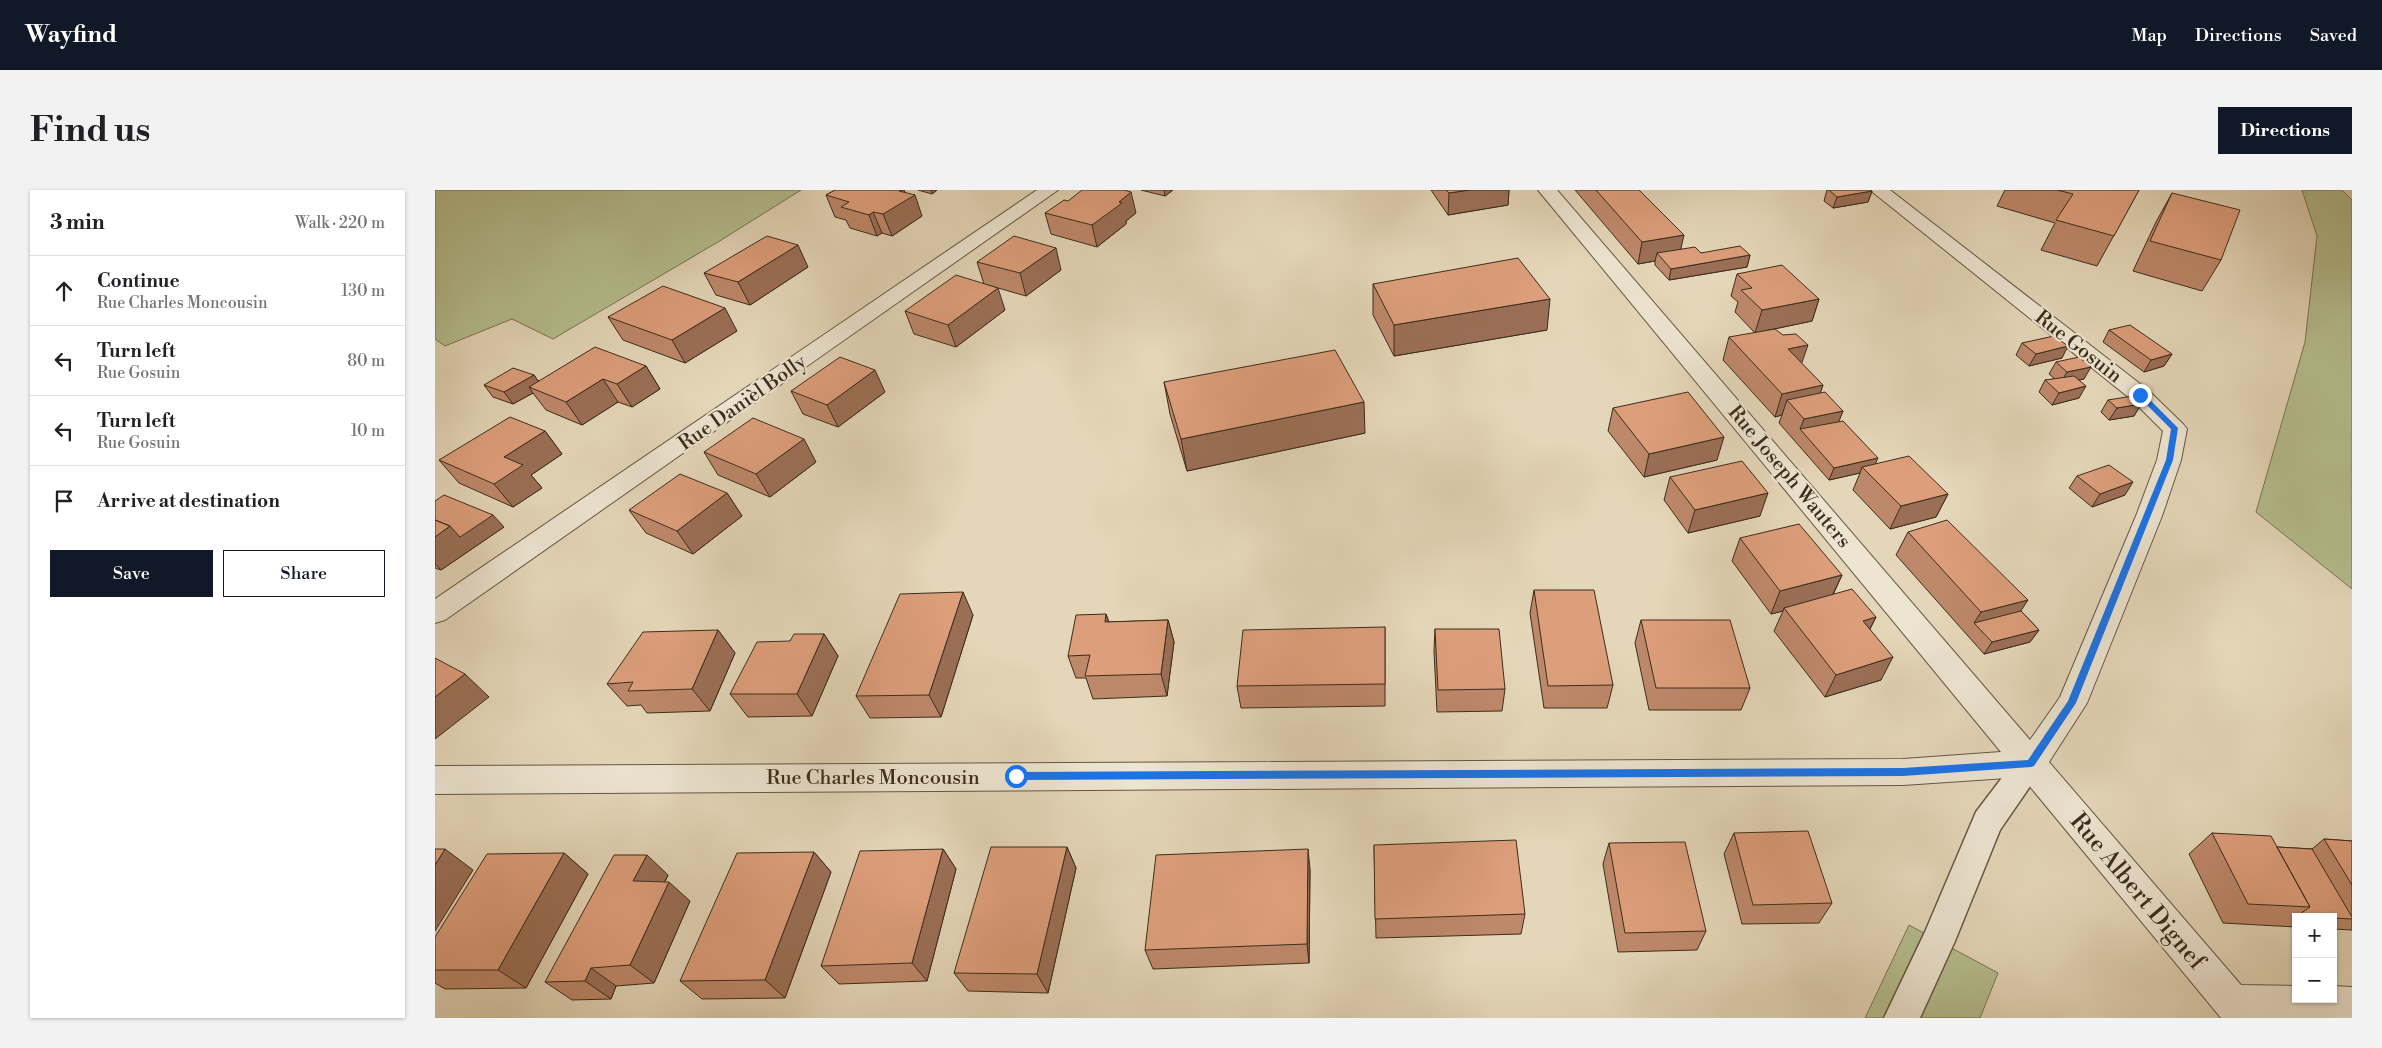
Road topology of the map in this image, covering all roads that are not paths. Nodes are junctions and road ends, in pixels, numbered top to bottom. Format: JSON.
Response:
{"nodes":[{"id":1,"x":1049,"y":190,"type":"edge"},
{"id":2,"x":1547,"y":190,"type":"edge"},
{"id":3,"x":1879,"y":190,"type":"edge"},
{"id":4,"x":435,"y":613,"type":"edge"},
{"id":5,"x":2031,"y":763,"type":"junction"},
{"id":6,"x":435,"y":780,"type":"edge"},
{"id":7,"x":2352,"y":1005,"type":"edge"},
{"id":8,"x":2239,"y":1010,"type":"edge"},
{"id":9,"x":1902,"y":1018,"type":"edge"}],
"edges":[{"from":1,"to":4,"type":"street","name":"Rue Danièl Bolly"},
{"from":2,"to":5,"type":"street","name":"Rue Joseph Wauters"},
{"from":3,"to":5,"type":"street","name":"Rue Gosuin"},
{"from":5,"to":6,"type":"street","name":"Rue Charles Moncousin"},
{"from":5,"to":8,"type":"street","name":"Rue Albert Dignef"},
{"from":5,"to":9,"type":"lane"},
{"from":7,"to":8,"type":"street"}]}
